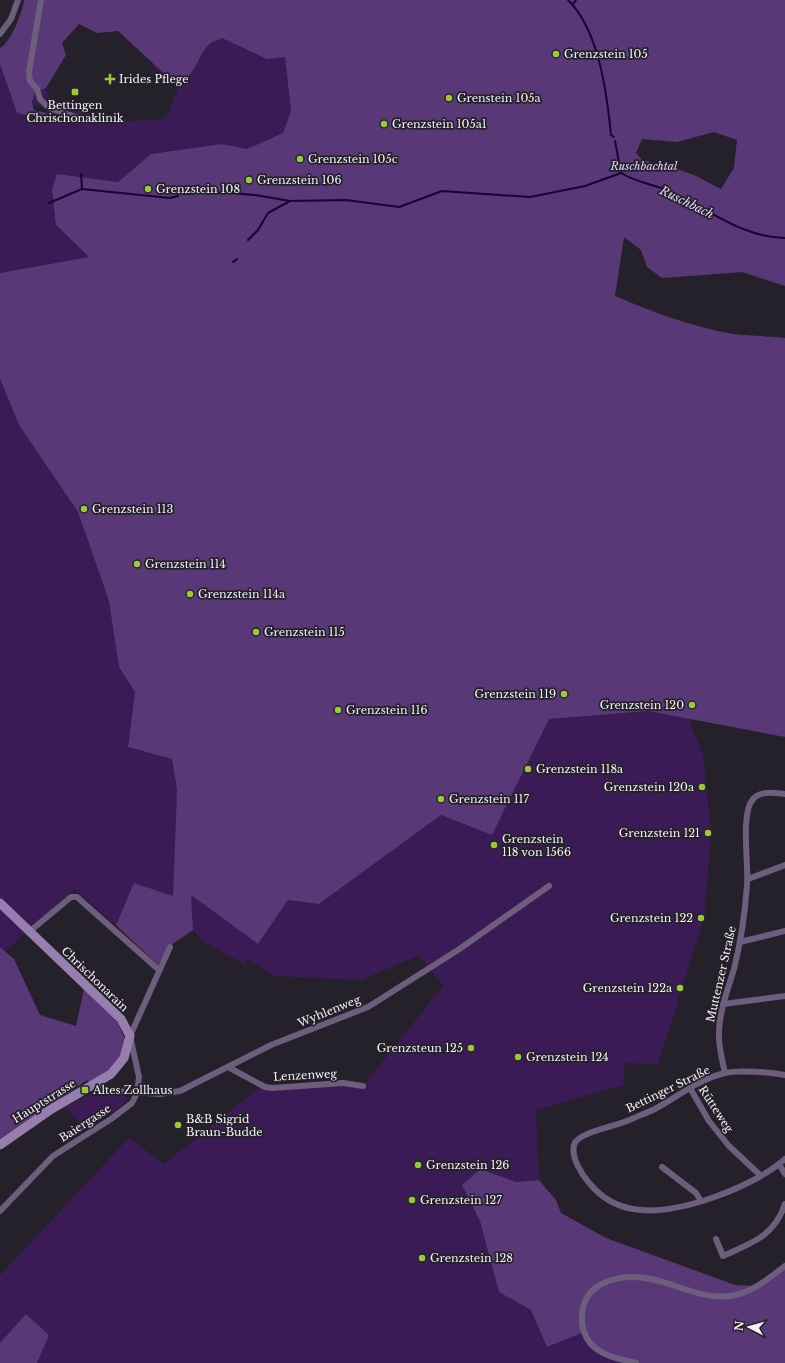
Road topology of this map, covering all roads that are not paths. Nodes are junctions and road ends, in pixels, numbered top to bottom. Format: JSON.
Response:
{"nodes":[{"id":1,"x":18,"y":0,"type":"edge"},
{"id":2,"x":41,"y":0,"type":"edge"},
{"id":3,"x":0,"y":34,"type":"edge"},
{"id":4,"x":85,"y":120,"type":"dead end"},
{"id":5,"x":785,"y":794,"type":"edge"},
{"id":6,"x":785,"y":865,"type":"edge"},
{"id":7,"x":748,"y":879,"type":"junction"},
{"id":8,"x":549,"y":886,"type":"dead end"},
{"id":9,"x":0,"y":903,"type":"edge"},
{"id":10,"x":785,"y":931,"type":"edge"},
{"id":11,"x":29,"y":932,"type":"junction"},
{"id":12,"x":740,"y":942,"type":"junction"},
{"id":13,"x":170,"y":947,"type":"dead end"},
{"id":14,"x":159,"y":970,"type":"junction"},
{"id":15,"x":785,"y":996,"type":"edge"},
{"id":16,"x":723,"y":1004,"type":"junction"},
{"id":17,"x":130,"y":1036,"type":"junction"},
{"id":18,"x":228,"y":1068,"type":"junction"},
{"id":19,"x":725,"y":1073,"type":"junction"},
{"id":20,"x":785,"y":1075,"type":"edge"},
{"id":21,"x":99,"y":1082,"type":"junction"},
{"id":22,"x":363,"y":1086,"type":"dead end"},
{"id":23,"x":690,"y":1088,"type":"junction"},
{"id":24,"x":138,"y":1093,"type":"junction"},
{"id":25,"x":0,"y":1145,"type":"edge"},
{"id":26,"x":785,"y":1158,"type":"edge"},
{"id":27,"x":779,"y":1164,"type":"junction"},
{"id":28,"x":662,"y":1166,"type":"dead end"},
{"id":29,"x":785,"y":1174,"type":"edge"},
{"id":30,"x":760,"y":1175,"type":"junction"},
{"id":31,"x":701,"y":1201,"type":"junction"},
{"id":32,"x":785,"y":1204,"type":"edge"},
{"id":33,"x":0,"y":1211,"type":"edge"},
{"id":34,"x":716,"y":1239,"type":"dead end"},
{"id":35,"x":785,"y":1266,"type":"edge"},
{"id":36,"x":636,"y":1363,"type":"edge"}],
"edges":[{"from":1,"to":3,"type":"street"},
{"from":2,"to":4,"type":"street"},
{"from":5,"to":7,"type":"street","name":"Muttenzer Straße"},
{"from":6,"to":7,"type":"street"},
{"from":7,"to":12,"type":"street","name":"Muttenzer Straße"},
{"from":8,"to":18,"type":"street","name":"Wyhlenweg"},
{"from":9,"to":11,"type":"street","name":"Chrischonarain"},
{"from":10,"to":12,"type":"street"},
{"from":11,"to":14,"type":"street"},
{"from":11,"to":17,"type":"street","name":"Chrischonarain"},
{"from":12,"to":16,"type":"street","name":"Muttenzer Straße"},
{"from":13,"to":14,"type":"street"},
{"from":14,"to":17,"type":"street"},
{"from":15,"to":16,"type":"street"},
{"from":16,"to":19,"type":"street","name":"Muttenzer Straße"},
{"from":17,"to":21,"type":"street"},
{"from":17,"to":24,"type":"street"},
{"from":18,"to":22,"type":"street","name":"Lenzenweg"},
{"from":18,"to":24,"type":"street","name":"Wyhlenweg"},
{"from":19,"to":20,"type":"street","name":"Bettinger Straße"},
{"from":19,"to":23,"type":"street","name":"Bettinger Straße"},
{"from":21,"to":24,"type":"street","name":"Wyhlenweg"},
{"from":21,"to":25,"type":"street","name":"Hauptstrasse"},
{"from":23,"to":30,"type":"street","name":"Rütteweg"},
{"from":23,"to":31,"type":"street","name":"Bettinger Straße"},
{"from":24,"to":33,"type":"street","name":"Baiergasse"},
{"from":26,"to":27,"type":"street"},
{"from":27,"to":29,"type":"street"},
{"from":27,"to":30,"type":"street"},
{"from":28,"to":31,"type":"street"},
{"from":30,"to":31,"type":"street"},
{"from":32,"to":34,"type":"street"},
{"from":35,"to":36,"type":"street"}]}
